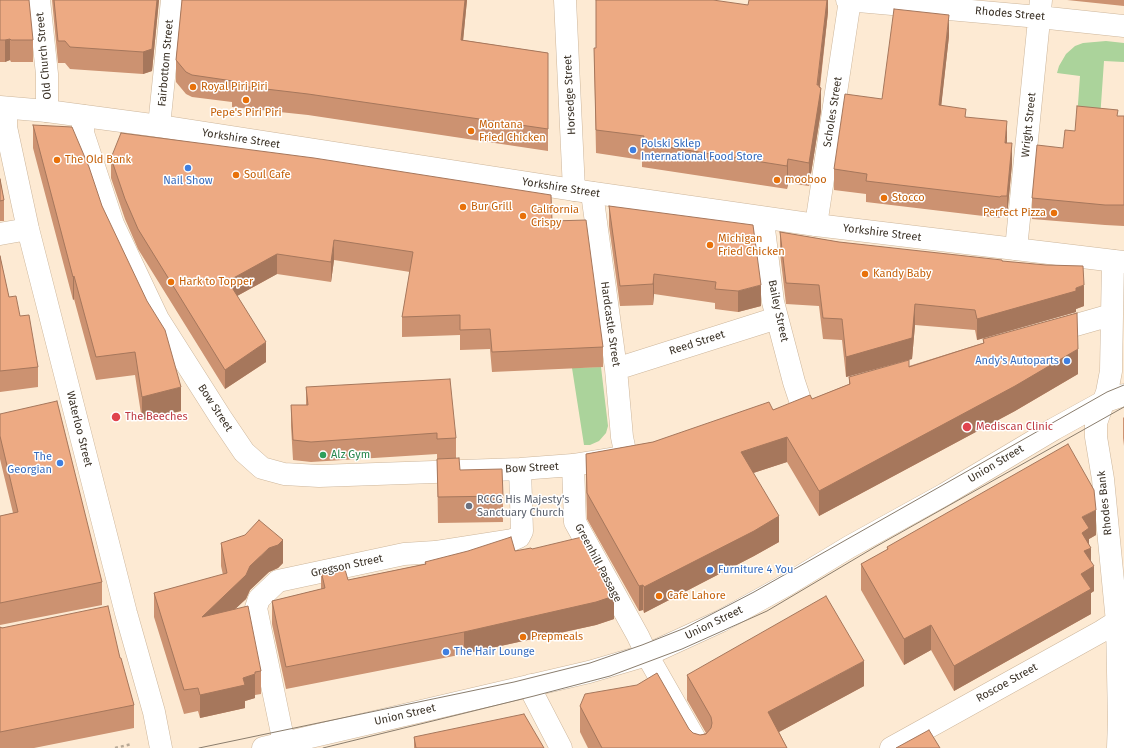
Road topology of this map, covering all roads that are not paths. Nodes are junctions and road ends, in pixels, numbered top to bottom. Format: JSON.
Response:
{"nodes":[{"id":1,"x":39,"y":0,"type":"edge"},
{"id":2,"x":172,"y":0,"type":"edge"},
{"id":3,"x":565,"y":0,"type":"edge"},
{"id":4,"x":847,"y":0,"type":"edge"},
{"id":5,"x":850,"y":0,"type":"edge"},
{"id":6,"x":1040,"y":8,"type":"edge"},
{"id":7,"x":1124,"y":26,"type":"edge"},
{"id":8,"x":3,"y":108,"type":"edge"},
{"id":9,"x":47,"y":111,"type":"junction"},
{"id":10,"x":83,"y":116,"type":"junction"},
{"id":11,"x":159,"y":126,"type":"junction"},
{"id":12,"x":583,"y":191,"type":"junction"},
{"id":13,"x":765,"y":218,"type":"junction"},
{"id":14,"x":816,"y":225,"type":"junction"},
{"id":15,"x":28,"y":229,"type":"junction"},
{"id":16,"x":0,"y":234,"type":"edge"},
{"id":17,"x":1016,"y":249,"type":"junction"},
{"id":18,"x":1118,"y":261,"type":"edge"},
{"id":19,"x":1111,"y":315,"type":"junction"},
{"id":20,"x":777,"y":318,"type":"junction"},
{"id":21,"x":1030,"y":338,"type":"edge"},
{"id":22,"x":616,"y":369,"type":"junction"},
{"id":23,"x":1124,"y":395,"type":"edge"},
{"id":24,"x":1103,"y":402,"type":"junction"},
{"id":25,"x":780,"y":410,"type":"edge"},
{"id":26,"x":648,"y":453,"type":"edge"},
{"id":27,"x":626,"y":456,"type":"junction"},
{"id":28,"x":573,"y":465,"type":"junction"},
{"id":29,"x":520,"y":469,"type":"junction"},
{"id":30,"x":1116,"y":525,"type":"edge"},
{"id":31,"x":1121,"y":620,"type":"edge"},
{"id":32,"x":647,"y":655,"type":"junction"},
{"id":33,"x":531,"y":685,"type":"junction"},
{"id":34,"x":338,"y":740,"type":"edge"},
{"id":35,"x":284,"y":743,"type":"junction"},
{"id":36,"x":161,"y":748,"type":"edge"},
{"id":37,"x":263,"y":748,"type":"edge"},
{"id":38,"x":560,"y":748,"type":"edge"},
{"id":39,"x":700,"y":748,"type":"edge"},
{"id":40,"x":891,"y":748,"type":"edge"},
{"id":41,"x":1118,"y":748,"type":"edge"}],
"edges":[{"from":1,"to":9,"type":"street","name":"Old Church Street"},
{"from":2,"to":11,"type":"street","name":"Fairbottom Street"},
{"from":3,"to":12,"type":"street","name":"Horsedge Street"},
{"from":4,"to":5,"type":"street","name":"Rhodes Street"},
{"from":5,"to":6,"type":"street","name":"Rhodes Street"},
{"from":5,"to":14,"type":"street","name":"Scholes Street"},
{"from":6,"to":7,"type":"street","name":"Rhodes Street"},
{"from":6,"to":17,"type":"street","name":"Wright Street"},
{"from":8,"to":9,"type":"street","name":"Yorkshire Street"},
{"from":8,"to":15,"type":"street","name":"Waterloo Street"},
{"from":9,"to":10,"type":"street","name":"Yorkshire Street"},
{"from":10,"to":11,"type":"street","name":"Yorkshire Street"},
{"from":10,"to":29,"type":"street","name":"Bow Street"},
{"from":11,"to":12,"type":"street","name":"Yorkshire Street"},
{"from":12,"to":13,"type":"street","name":"Yorkshire Street"},
{"from":12,"to":22,"type":"street","name":"Hardcastle Street"},
{"from":13,"to":14,"type":"street","name":"Yorkshire Street"},
{"from":13,"to":20,"type":"street","name":"Bailey Street"},
{"from":14,"to":17,"type":"street","name":"Yorkshire Street"},
{"from":15,"to":16,"type":"street"},
{"from":15,"to":36,"type":"street","name":"Waterloo Street"},
{"from":17,"to":18,"type":"street","name":"Yorkshire Street"},
{"from":18,"to":19,"type":"street","name":"Rhodes Bank"},
{"from":19,"to":21,"type":"street"},
{"from":19,"to":24,"type":"street","name":"Rhodes Bank"},
{"from":20,"to":22,"type":"street","name":"Reed Street"},
{"from":20,"to":25,"type":"street","name":"Bailey Street"},
{"from":22,"to":27,"type":"street","name":"Hardcastle Street"},
{"from":23,"to":24,"type":"street","name":"Union Street"},
{"from":24,"to":30,"type":"street","name":"Rhodes Bank"},
{"from":24,"to":32,"type":"street","name":"Union Street"},
{"from":26,"to":27,"type":"street","name":"Bow Street"},
{"from":27,"to":28,"type":"street","name":"Bow Street"},
{"from":28,"to":29,"type":"street","name":"Bow Street"},
{"from":28,"to":32,"type":"street","name":"Greenhill Passage"},
{"from":29,"to":35,"type":"street","name":"Gregson Street"},
{"from":30,"to":31,"type":"street","name":"Rhodes Bank"},
{"from":31,"to":40,"type":"street","name":"Roscoe Street"},
{"from":31,"to":41,"type":"street","name":"Rhodes Bank"},
{"from":32,"to":33,"type":"street","name":"Union Street"},
{"from":32,"to":39,"type":"street","name":"Greenhill Passage"},
{"from":33,"to":34,"type":"street","name":"Union Street"},
{"from":33,"to":38,"type":"street"},
{"from":34,"to":35,"type":"street","name":"Union Street"},
{"from":35,"to":37,"type":"street","name":"Union Street"}]}
